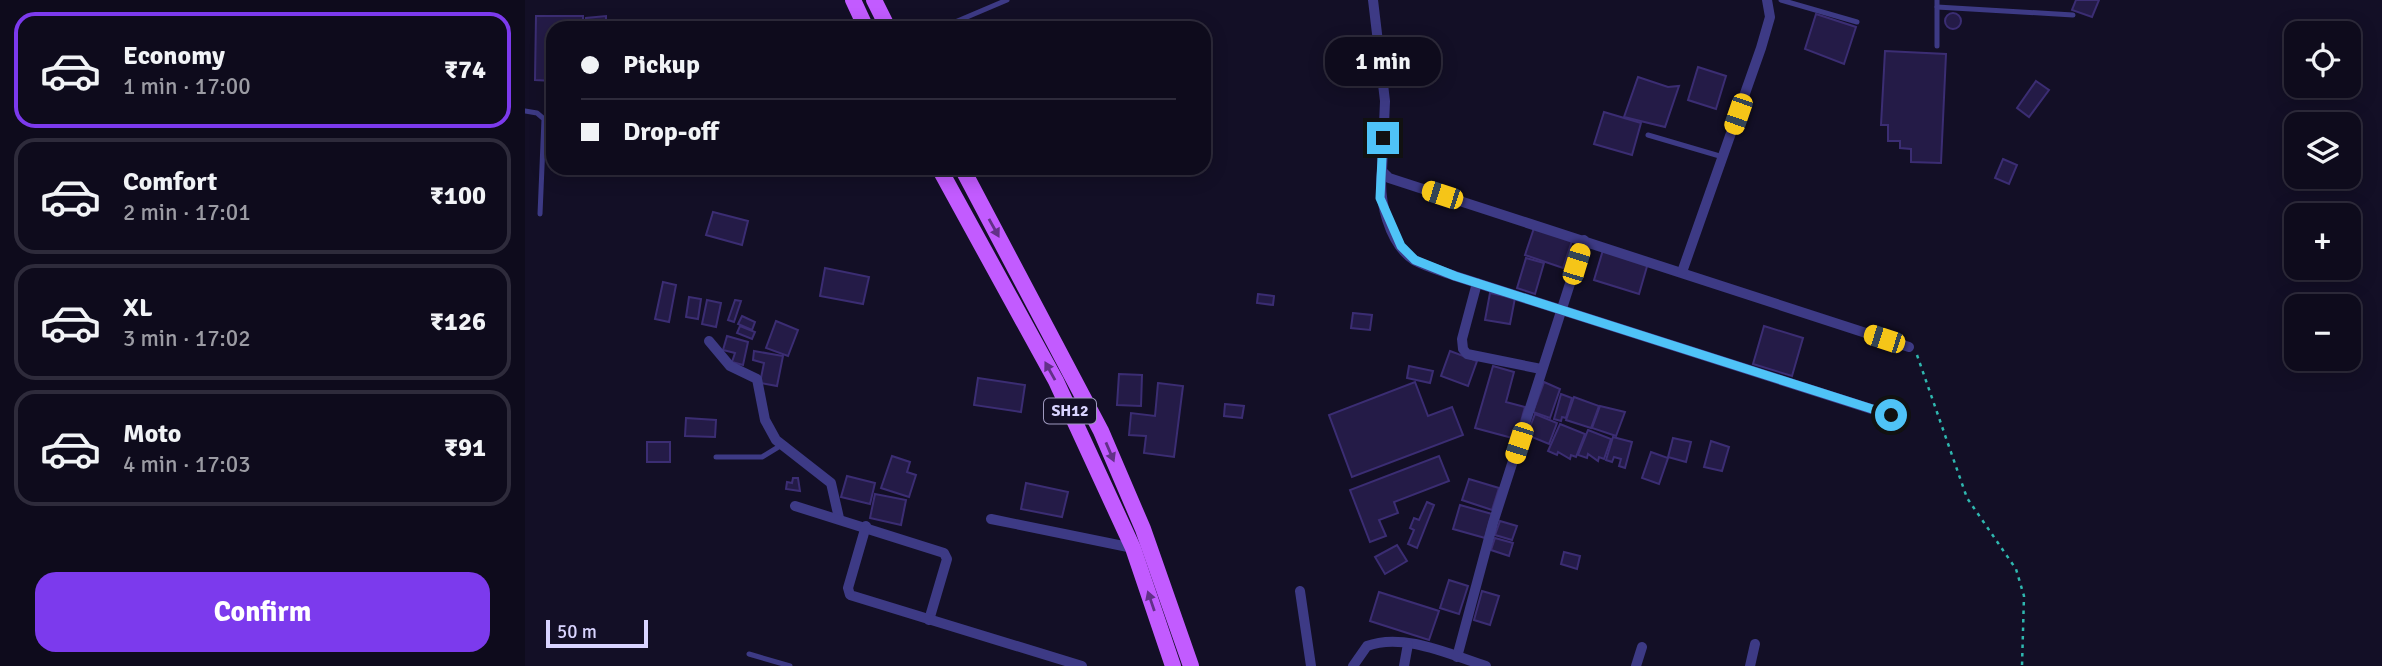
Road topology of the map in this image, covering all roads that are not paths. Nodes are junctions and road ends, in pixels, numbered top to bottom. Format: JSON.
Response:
{"nodes":[{"id":1,"x":853,"y":0,"type":"edge"},
{"id":2,"x":874,"y":0,"type":"edge"},
{"id":3,"x":1007,"y":0,"type":"edge"},
{"id":4,"x":1373,"y":0,"type":"edge"},
{"id":5,"x":1767,"y":0,"type":"edge"},
{"id":6,"x":1780,"y":0,"type":"edge"},
{"id":7,"x":1937,"y":0,"type":"edge"},
{"id":8,"x":1937,"y":8,"type":"junction"},
{"id":9,"x":2073,"y":15,"type":"dead end"},
{"id":10,"x":863,"y":21,"type":"edge"},
{"id":11,"x":884,"y":21,"type":"edge"},
{"id":12,"x":958,"y":21,"type":"edge"},
{"id":13,"x":1857,"y":22,"type":"dead end"},
{"id":14,"x":1937,"y":46,"type":"dead end"},
{"id":15,"x":525,"y":111,"type":"edge"},
{"id":16,"x":1648,"y":135,"type":"dead end"},
{"id":17,"x":1723,"y":157,"type":"junction"},
{"id":18,"x":1382,"y":172,"type":"junction"},
{"id":19,"x":943,"y":175,"type":"edge"},
{"id":20,"x":966,"y":175,"type":"edge"},
{"id":21,"x":540,"y":214,"type":"dead end"},
{"id":22,"x":1584,"y":240,"type":"junction"},
{"id":23,"x":1682,"y":272,"type":"junction"},
{"id":24,"x":1477,"y":283,"type":"junction"},
{"id":25,"x":1562,"y":310,"type":"junction"},
{"id":26,"x":709,"y":341,"type":"dead end"},
{"id":27,"x":1909,"y":347,"type":"road end"},
{"id":28,"x":1541,"y":369,"type":"junction"},
{"id":29,"x":1891,"y":415,"type":"dead end"},
{"id":30,"x":780,"y":446,"type":"junction"},
{"id":31,"x":716,"y":457,"type":"dead end"},
{"id":32,"x":795,"y":506,"type":"dead end"},
{"id":33,"x":839,"y":519,"type":"junction"},
{"id":34,"x":991,"y":519,"type":"dead end"},
{"id":35,"x":866,"y":526,"type":"junction"},
{"id":36,"x":1133,"y":548,"type":"junction"},
{"id":37,"x":1300,"y":591,"type":"dead end"},
{"id":38,"x":929,"y":620,"type":"junction"},
{"id":39,"x":1408,"y":644,"type":"junction"},
{"id":40,"x":1755,"y":645,"type":"dead end"},
{"id":41,"x":1642,"y":647,"type":"dead end"},
{"id":42,"x":749,"y":654,"type":"dead end"},
{"id":43,"x":1457,"y":657,"type":"junction"},
{"id":44,"x":1356,"y":665,"type":"edge"},
{"id":45,"x":790,"y":666,"type":"edge"},
{"id":46,"x":1082,"y":666,"type":"edge"},
{"id":47,"x":1173,"y":666,"type":"edge"},
{"id":48,"x":1191,"y":666,"type":"edge"},
{"id":49,"x":1311,"y":666,"type":"edge"},
{"id":50,"x":1403,"y":666,"type":"edge"},
{"id":51,"x":1485,"y":666,"type":"edge"},
{"id":52,"x":1636,"y":666,"type":"edge"},
{"id":53,"x":1750,"y":666,"type":"edge"}],
"edges":[{"from":1,"to":10,"type":"main road"},
{"from":2,"to":11,"type":"main road"},
{"from":3,"to":12,"type":"lane"},
{"from":4,"to":18,"type":"street"},
{"from":5,"to":17,"type":"street"},
{"from":6,"to":13,"type":"lane"},
{"from":7,"to":8,"type":"lane"},
{"from":8,"to":9,"type":"lane"},
{"from":8,"to":14,"type":"lane"},
{"from":15,"to":21,"type":"lane"},
{"from":16,"to":17,"type":"lane"},
{"from":17,"to":23,"type":"street"},
{"from":18,"to":22,"type":"street"},
{"from":18,"to":24,"type":"street"},
{"from":36,"to":19,"type":"main road","number":"SH12","one_way":true},
{"from":20,"to":48,"type":"main road","one_way":true},
{"from":22,"to":23,"type":"street"},
{"from":22,"to":25,"type":"street"},
{"from":23,"to":27,"type":"street"},
{"from":24,"to":25,"type":"street"},
{"from":24,"to":28,"type":"street"},
{"from":25,"to":28,"type":"street"},
{"from":25,"to":29,"type":"street"},
{"from":26,"to":30,"type":"street"},
{"from":28,"to":43,"type":"street"},
{"from":30,"to":31,"type":"lane"},
{"from":30,"to":33,"type":"street"},
{"from":32,"to":33,"type":"street"},
{"from":33,"to":35,"type":"street"},
{"from":34,"to":36,"type":"street"},
{"from":35,"to":38,"type":"street"},
{"from":35,"to":38,"type":"street"},
{"from":47,"to":36,"type":"main road","number":"SH12","one_way":true},
{"from":37,"to":49,"type":"street"},
{"from":38,"to":46,"type":"street"},
{"from":39,"to":43,"type":"street"},
{"from":39,"to":44,"type":"street"},
{"from":39,"to":50,"type":"street"},
{"from":40,"to":53,"type":"street"},
{"from":41,"to":52,"type":"street"},
{"from":42,"to":45,"type":"lane"},
{"from":43,"to":51,"type":"street"}]}
